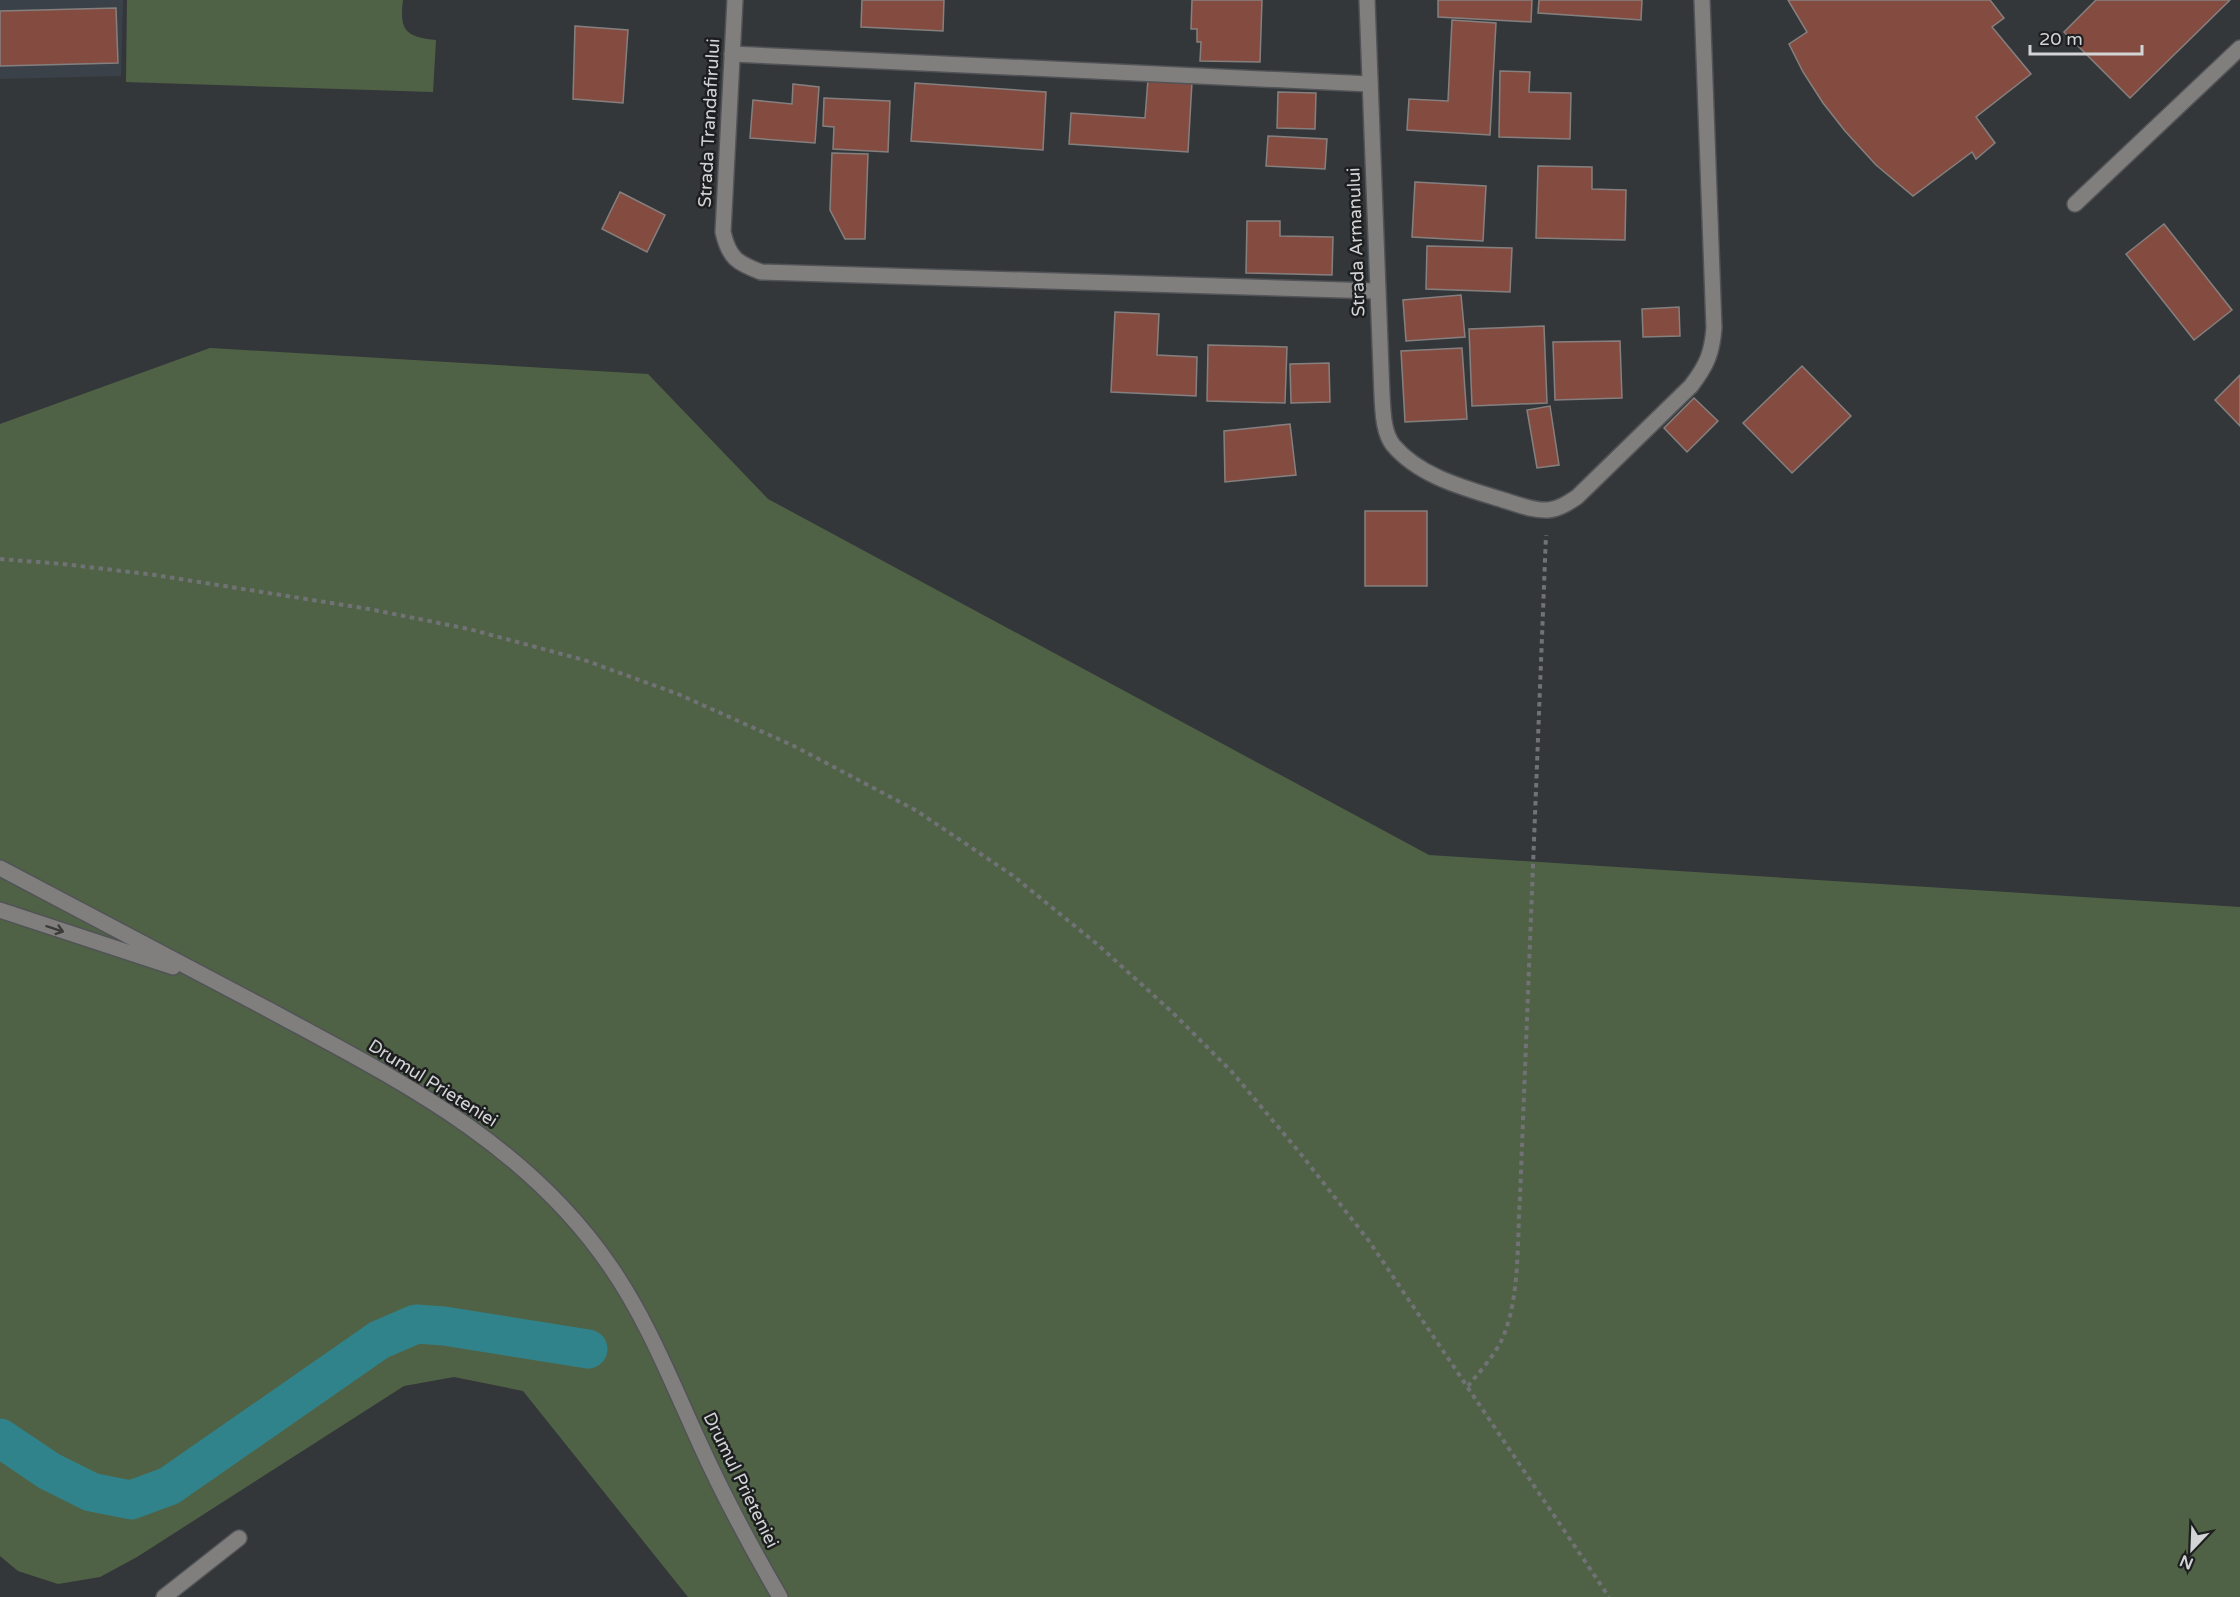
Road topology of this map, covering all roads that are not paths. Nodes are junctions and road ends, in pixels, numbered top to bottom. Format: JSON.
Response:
{"nodes":[{"id":1,"x":735,"y":0,"type":"edge"},
{"id":2,"x":1367,"y":0,"type":"edge"},
{"id":3,"x":1702,"y":0,"type":"edge"},
{"id":4,"x":2240,"y":48,"type":"edge"},
{"id":5,"x":732,"y":54,"type":"junction"},
{"id":6,"x":1370,"y":84,"type":"junction"},
{"id":7,"x":2075,"y":204,"type":"dead end"},
{"id":8,"x":1376,"y":291,"type":"junction"},
{"id":9,"x":0,"y":868,"type":"edge"},
{"id":10,"x":0,"y":910,"type":"edge"},
{"id":11,"x":210,"y":979,"type":"junction"},
{"id":12,"x":239,"y":1538,"type":"dead end"},
{"id":13,"x":164,"y":1597,"type":"edge"},
{"id":14,"x":780,"y":1597,"type":"edge"}],
"edges":[{"from":1,"to":5,"type":"street","name":"Strada Trandafirului"},
{"from":2,"to":6,"type":"street","name":"Strada Armanului"},
{"from":3,"to":8,"type":"street","name":"Strada Armanului"},
{"from":4,"to":7,"type":"street"},
{"from":5,"to":6,"type":"street"},
{"from":5,"to":8,"type":"street","name":"Strada Trandafirului"},
{"from":6,"to":8,"type":"street","name":"Strada Armanului"},
{"from":9,"to":11,"type":"street","name":"Drumul Prieteniei"},
{"from":10,"to":11,"type":"street","one_way":true},
{"from":11,"to":14,"type":"street","name":"Drumul Prieteniei"},
{"from":12,"to":13,"type":"street"}]}
